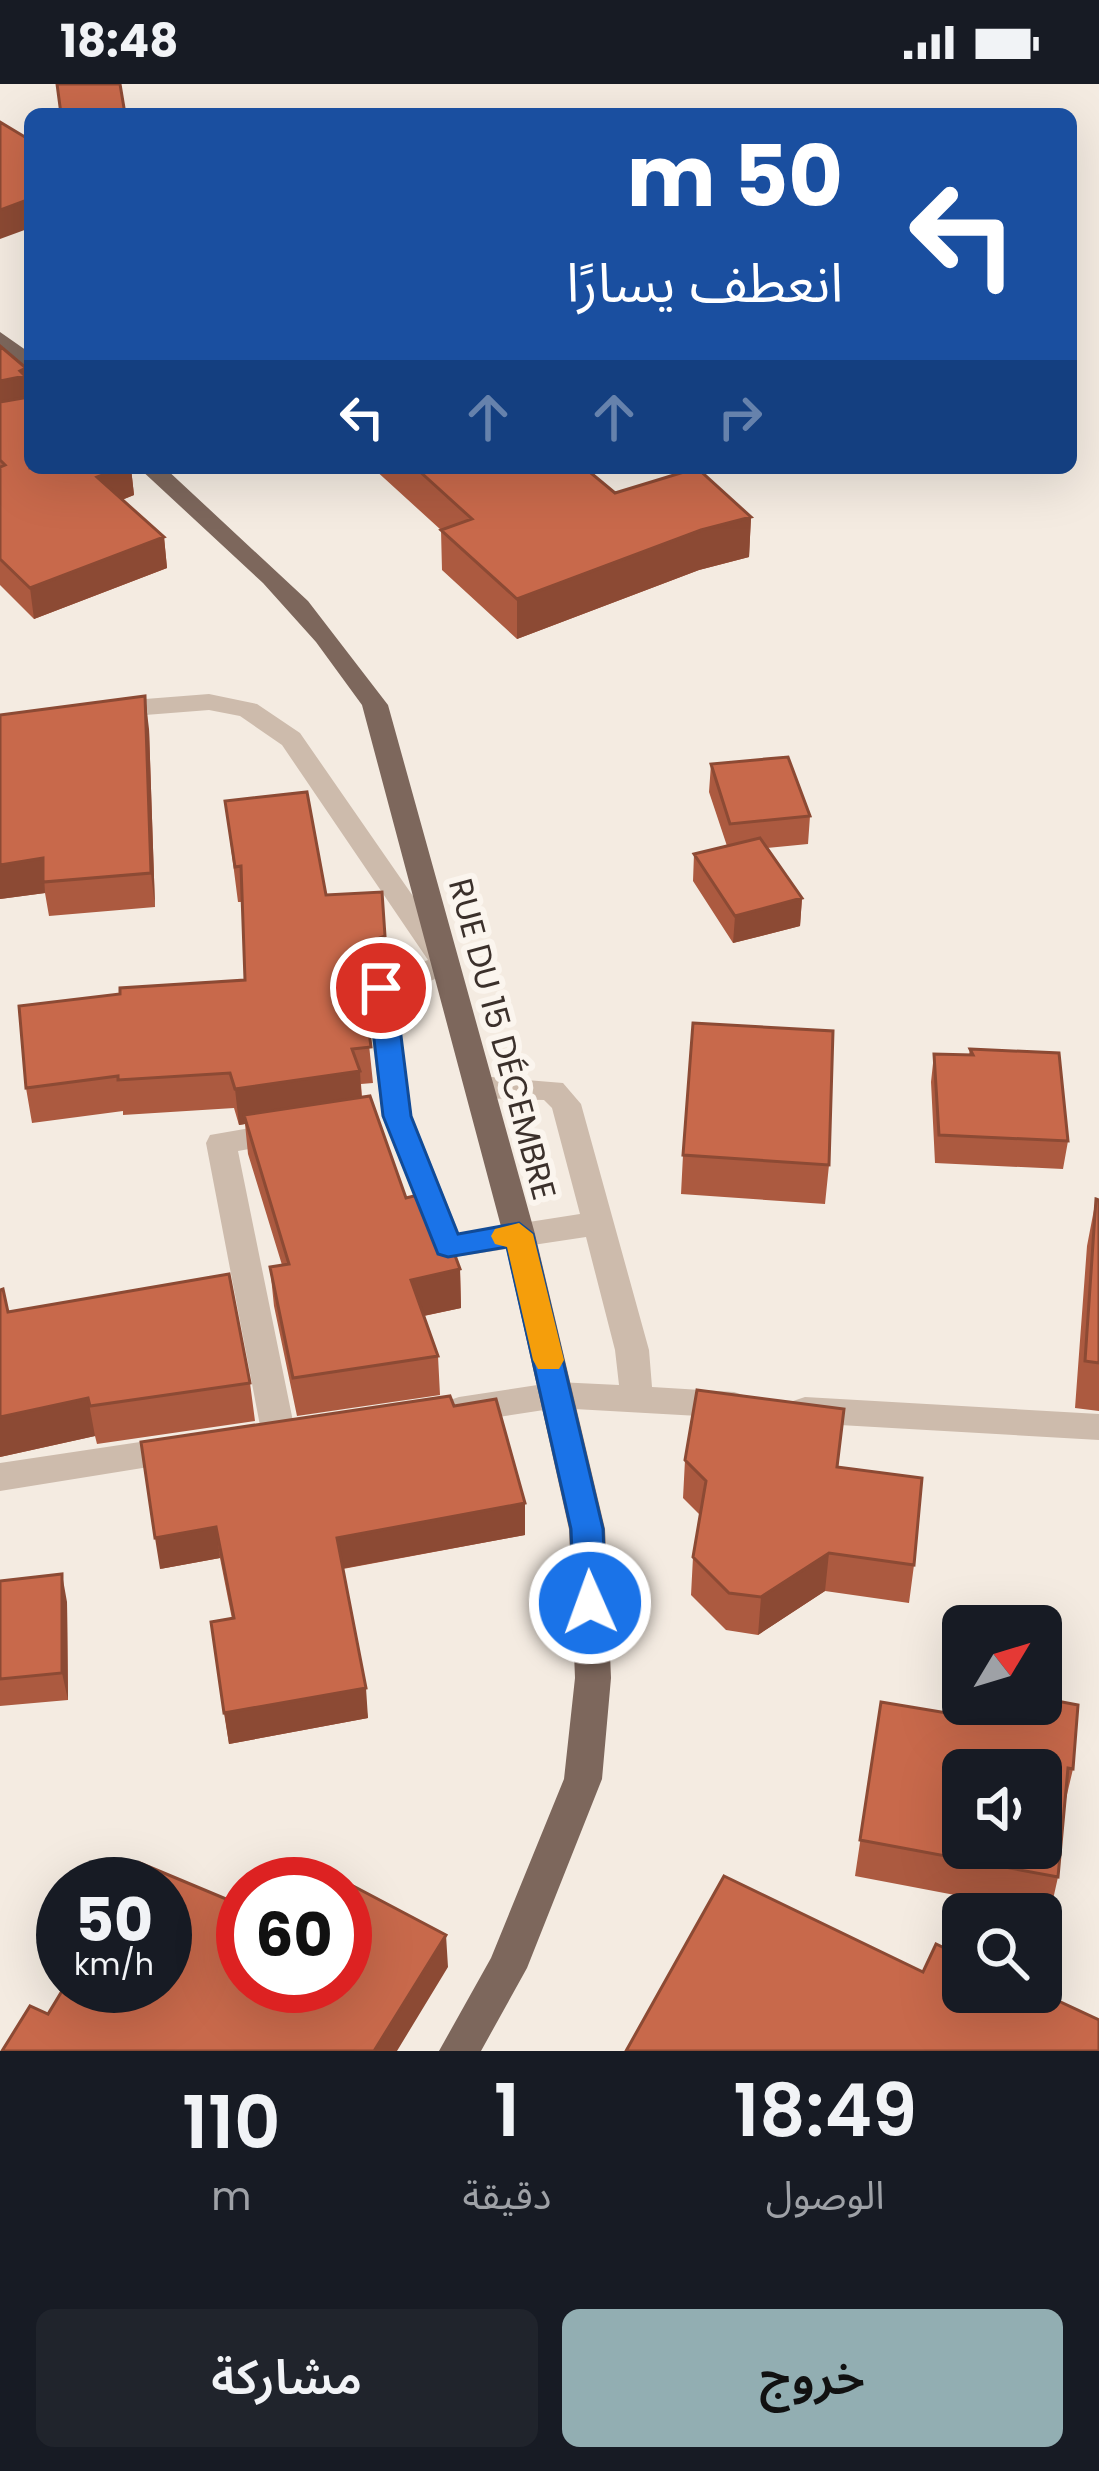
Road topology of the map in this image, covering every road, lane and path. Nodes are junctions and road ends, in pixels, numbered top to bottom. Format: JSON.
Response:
{"nodes":[{"id":1,"x":0,"y":339,"type":"edge"},
{"id":2,"x":24,"y":359,"type":"edge"},
{"id":3,"x":158,"y":474,"type":"edge"},
{"id":4,"x":70,"y":713,"type":"edge"},
{"id":5,"x":446,"y":964,"type":"junction"},
{"id":6,"x":479,"y":1087,"type":"junction"},
{"id":7,"x":309,"y":1130,"type":"edge"},
{"id":8,"x":599,"y":1223,"type":"junction"},
{"id":9,"x":519,"y":1234,"type":"junction"},
{"id":10,"x":557,"y":1395,"type":"junction"},
{"id":11,"x":637,"y":1400,"type":"junction"},
{"id":12,"x":418,"y":1415,"type":"edge"},
{"id":13,"x":1099,"y":1426,"type":"edge"},
{"id":14,"x":279,"y":1436,"type":"edge"},
{"id":15,"x":209,"y":1446,"type":"edge"},
{"id":16,"x":0,"y":1477,"type":"edge"},
{"id":17,"x":459,"y":2051,"type":"edge"}],
"edges":[{"from":1,"to":2,"type":"main road"},
{"from":3,"to":5,"type":"main road","name":"RUE DU 15 DÉCEMBRE"},
{"from":4,"to":5,"type":"street"},
{"from":5,"to":6,"type":"main road","name":"RUE DU 15 DÉCEMBRE"},
{"from":5,"to":9,"type":"street"},
{"from":6,"to":8,"type":"street"},
{"from":6,"to":9,"type":"main road","name":"RUE DU 15 DÉCEMBRE"},
{"from":7,"to":14,"type":"street"},
{"from":8,"to":9,"type":"street"},
{"from":8,"to":11,"type":"street"},
{"from":9,"to":10,"type":"main road","name":"RUE DU 15 DÉCEMBRE"},
{"from":10,"to":11,"type":"street"},
{"from":10,"to":12,"type":"street"},
{"from":10,"to":17,"type":"main road","name":"RUE DU 15 DÉCEMBRE"},
{"from":11,"to":13,"type":"street"},
{"from":15,"to":16,"type":"street"}]}
